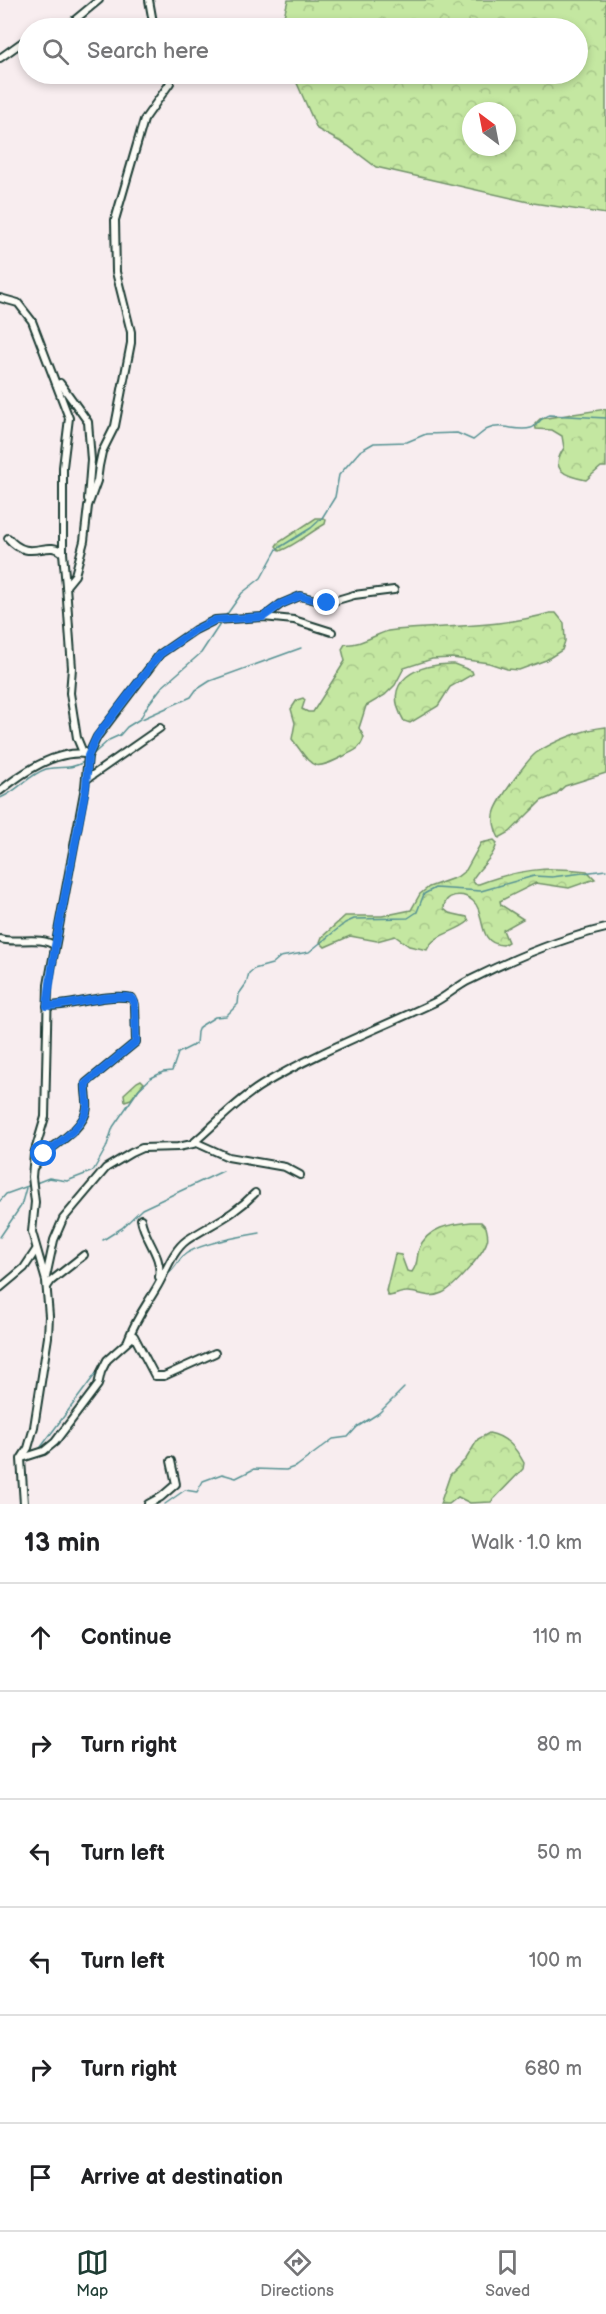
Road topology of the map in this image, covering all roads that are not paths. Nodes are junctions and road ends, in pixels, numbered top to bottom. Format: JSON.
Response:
{"nodes":[{"id":1,"x":99,"y":0,"type":"edge"},
{"id":2,"x":149,"y":0,"type":"edge"},
{"id":3,"x":77,"y":18,"type":"edge"},
{"id":4,"x":152,"y":18,"type":"edge"},
{"id":5,"x":18,"y":45,"type":"edge"},
{"id":6,"x":0,"y":58,"type":"edge"},
{"id":7,"x":169,"y":84,"type":"edge"},
{"id":8,"x":0,"y":298,"type":"edge"},
{"id":9,"x":51,"y":371,"type":"junction"},
{"id":10,"x":88,"y":506,"type":"junction"},
{"id":11,"x":9,"y":538,"type":"dead end"},
{"id":12,"x":63,"y":553,"type":"junction"},
{"id":13,"x":66,"y":586,"type":"junction"},
{"id":14,"x":394,"y":590,"type":"dead end"},
{"id":15,"x":263,"y":617,"type":"junction"},
{"id":16,"x":332,"y":632,"type":"dead end"},
{"id":17,"x":160,"y":728,"type":"dead end"},
{"id":18,"x":87,"y":755,"type":"junction"},
{"id":19,"x":86,"y":780,"type":"junction"},
{"id":20,"x":0,"y":791,"type":"edge"},
{"id":21,"x":606,"y":928,"type":"edge"},
{"id":22,"x":0,"y":939,"type":"edge"},
{"id":23,"x":55,"y":946,"type":"junction"},
{"id":24,"x":47,"y":1006,"type":"junction"},
{"id":25,"x":192,"y":1144,"type":"junction"},
{"id":26,"x":33,"y":1169,"type":"junction"},
{"id":27,"x":300,"y":1175,"type":"dead end"},
{"id":28,"x":255,"y":1193,"type":"dead end"},
{"id":29,"x":141,"y":1219,"type":"dead end"},
{"id":30,"x":36,"y":1249,"type":"junction"},
{"id":31,"x":84,"y":1255,"type":"dead end"},
{"id":32,"x":46,"y":1284,"type":"junction"},
{"id":33,"x":158,"y":1286,"type":"junction"},
{"id":34,"x":0,"y":1288,"type":"edge"},
{"id":35,"x":128,"y":1340,"type":"junction"},
{"id":36,"x":215,"y":1353,"type":"dead end"},
{"id":37,"x":21,"y":1458,"type":"junction"},
{"id":38,"x":171,"y":1461,"type":"dead end"},
{"id":39,"x":24,"y":1504,"type":"edge"},
{"id":40,"x":148,"y":1504,"type":"edge"}],
"edges":[{"from":1,"to":3,"type":"street"},
{"from":2,"to":4,"type":"street"},
{"from":5,"to":6,"type":"street"},
{"from":7,"to":10,"type":"street"},
{"from":8,"to":9,"type":"street"},
{"from":9,"to":10,"type":"street"},
{"from":9,"to":12,"type":"street"},
{"from":10,"to":13,"type":"street"},
{"from":11,"to":12,"type":"street"},
{"from":12,"to":13,"type":"street"},
{"from":13,"to":18,"type":"street"},
{"from":14,"to":15,"type":"street"},
{"from":15,"to":16,"type":"street"},
{"from":15,"to":18,"type":"street"},
{"from":17,"to":19,"type":"street"},
{"from":18,"to":19,"type":"street"},
{"from":18,"to":20,"type":"street"},
{"from":19,"to":23,"type":"street"},
{"from":21,"to":25,"type":"street"},
{"from":22,"to":23,"type":"street"},
{"from":23,"to":24,"type":"street"},
{"from":24,"to":26,"type":"street"},
{"from":24,"to":26,"type":"street"},
{"from":25,"to":27,"type":"street"},
{"from":25,"to":32,"type":"street"},
{"from":26,"to":30,"type":"street"},
{"from":28,"to":33,"type":"street"},
{"from":29,"to":33,"type":"street"},
{"from":30,"to":32,"type":"street"},
{"from":30,"to":34,"type":"street"},
{"from":31,"to":32,"type":"street"},
{"from":32,"to":37,"type":"street"},
{"from":33,"to":35,"type":"street"},
{"from":35,"to":36,"type":"street"},
{"from":35,"to":37,"type":"street"},
{"from":37,"to":39,"type":"street"},
{"from":38,"to":40,"type":"street"}]}
